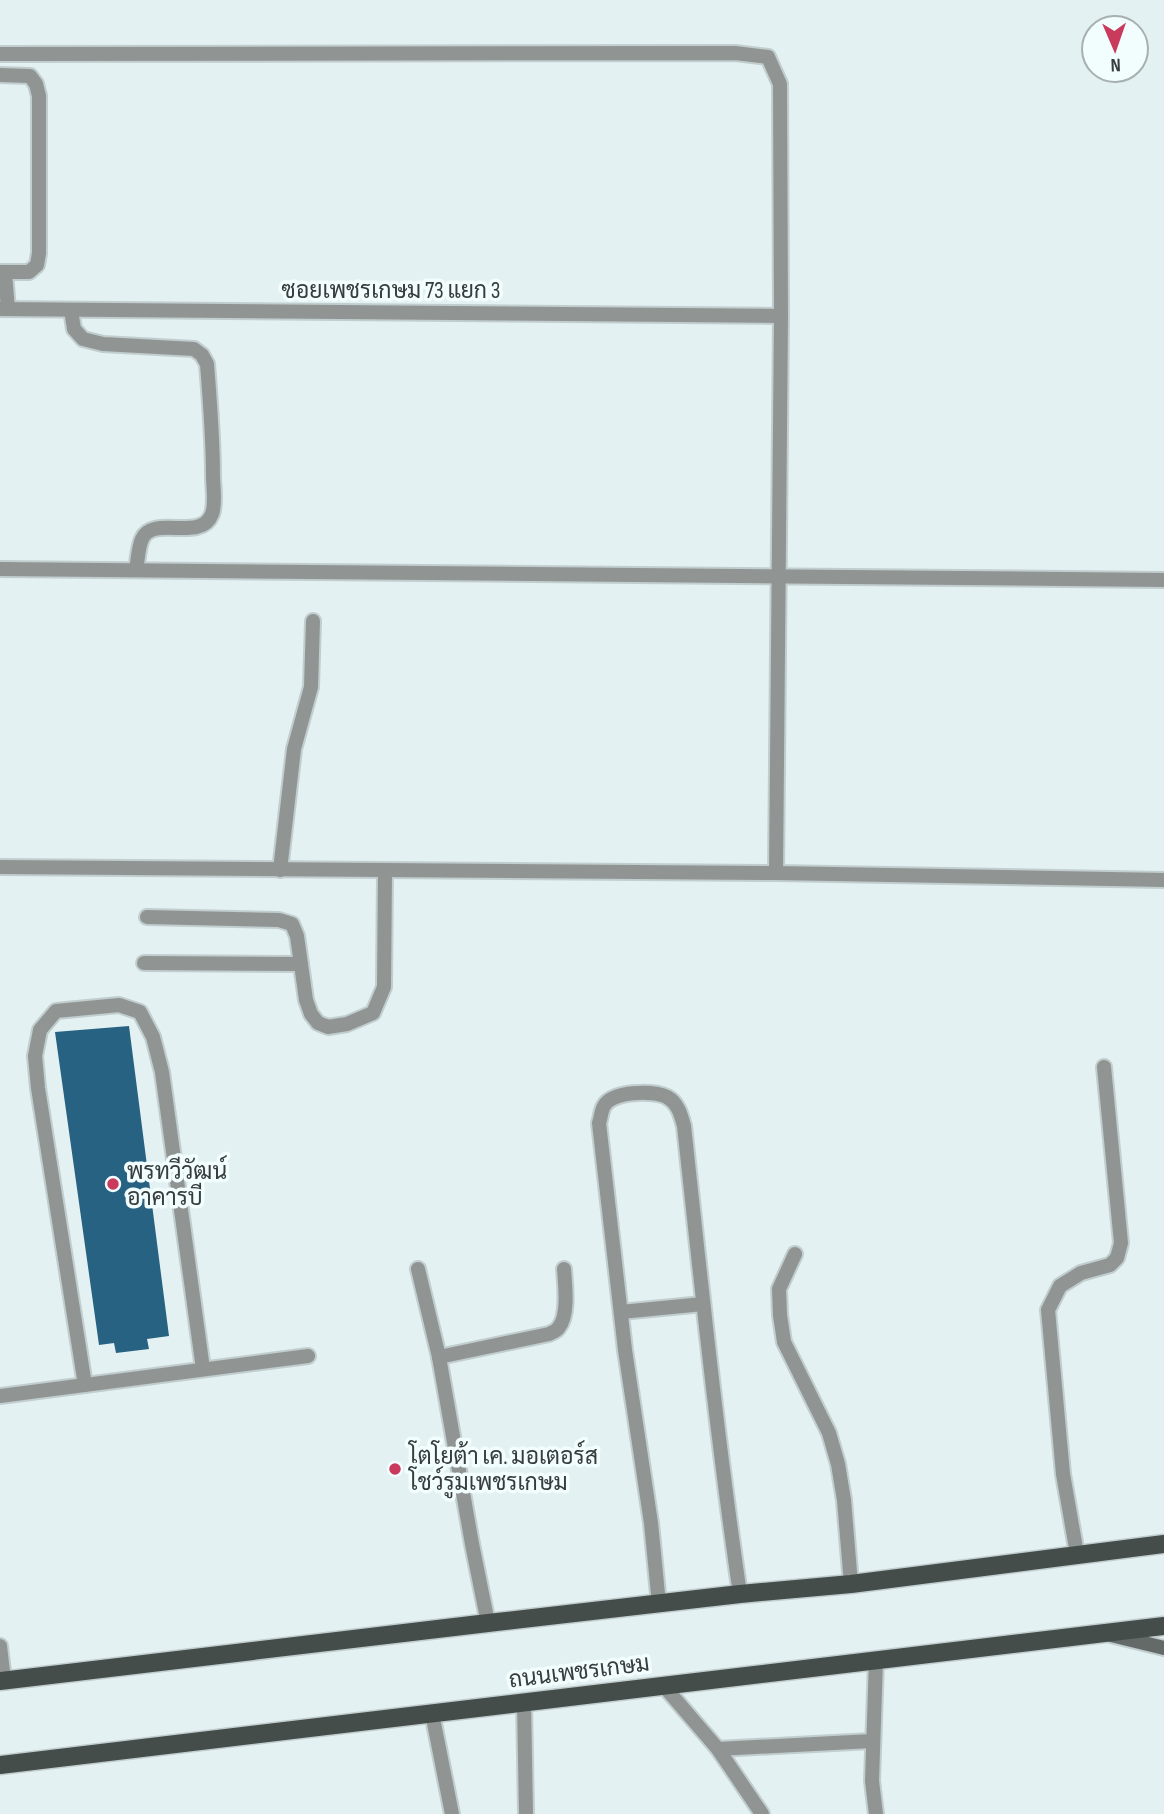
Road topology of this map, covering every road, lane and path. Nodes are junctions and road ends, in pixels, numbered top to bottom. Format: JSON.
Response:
{"nodes":[{"id":1,"x":0,"y":54,"type":"edge"},
{"id":2,"x":0,"y":75,"type":"edge"},
{"id":3,"x":3,"y":273,"type":"edge"},
{"id":4,"x":4,"y":309,"type":"edge"},
{"id":5,"x":71,"y":310,"type":"junction"},
{"id":6,"x":781,"y":316,"type":"junction"},
{"id":7,"x":0,"y":569,"type":"edge"},
{"id":8,"x":136,"y":570,"type":"junction"},
{"id":9,"x":779,"y":576,"type":"junction"},
{"id":10,"x":1164,"y":580,"type":"edge"},
{"id":11,"x":313,"y":621,"type":"dead end"},
{"id":12,"x":0,"y":867,"type":"edge"},
{"id":13,"x":280,"y":870,"type":"junction"},
{"id":14,"x":385,"y":871,"type":"junction"},
{"id":15,"x":776,"y":873,"type":"junction"},
{"id":16,"x":1164,"y":880,"type":"edge"},
{"id":17,"x":147,"y":917,"type":"dead end"},
{"id":18,"x":144,"y":963,"type":"dead end"},
{"id":19,"x":302,"y":964,"type":"junction"},
{"id":20,"x":1104,"y":1067,"type":"dead end"},
{"id":21,"x":795,"y":1254,"type":"dead end"},
{"id":22,"x":418,"y":1269,"type":"dead end"},
{"id":23,"x":564,"y":1269,"type":"dead end"},
{"id":24,"x":703,"y":1304,"type":"junction"},
{"id":25,"x":621,"y":1312,"type":"junction"},
{"id":26,"x":308,"y":1356,"type":"dead end"},
{"id":27,"x":439,"y":1357,"type":"junction"},
{"id":28,"x":203,"y":1369,"type":"junction"},
{"id":29,"x":85,"y":1385,"type":"junction"},
{"id":30,"x":0,"y":1396,"type":"edge"},
{"id":31,"x":1164,"y":1544,"type":"edge"},
{"id":32,"x":1077,"y":1554,"type":"junction"},
{"id":33,"x":851,"y":1584,"type":"junction"},
{"id":34,"x":740,"y":1594,"type":"junction"},
{"id":35,"x":659,"y":1604,"type":"junction"},
{"id":36,"x":488,"y":1623,"type":"junction"},
{"id":37,"x":1164,"y":1626,"type":"edge"},
{"id":38,"x":1103,"y":1632,"type":"junction"},
{"id":39,"x":0,"y":1646,"type":"edge"},
{"id":40,"x":1164,"y":1648,"type":"edge"},
{"id":41,"x":876,"y":1660,"type":"junction"},
{"id":42,"x":2,"y":1681,"type":"edge"},
{"id":43,"x":663,"y":1685,"type":"junction"},
{"id":44,"x":524,"y":1702,"type":"junction"},
{"id":45,"x":432,"y":1713,"type":"junction"},
{"id":46,"x":873,"y":1741,"type":"junction"},
{"id":47,"x":718,"y":1749,"type":"junction"},
{"id":48,"x":0,"y":1765,"type":"edge"},
{"id":49,"x":452,"y":1814,"type":"edge"},
{"id":50,"x":526,"y":1814,"type":"edge"},
{"id":51,"x":762,"y":1814,"type":"edge"},
{"id":52,"x":876,"y":1814,"type":"edge"}],
"edges":[{"from":1,"to":6,"type":"street"},
{"from":2,"to":3,"type":"street"},
{"from":3,"to":4,"type":"street"},
{"from":4,"to":5,"type":"street","name":"ซอยเพชรเกษม 73 แยก 3"},
{"from":5,"to":6,"type":"street","name":"ซอยเพชรเกษม 73 แยก 3"},
{"from":5,"to":8,"type":"street"},
{"from":6,"to":9,"type":"street"},
{"from":7,"to":8,"type":"street"},
{"from":8,"to":9,"type":"street"},
{"from":9,"to":10,"type":"street"},
{"from":9,"to":15,"type":"street"},
{"from":11,"to":13,"type":"street"},
{"from":12,"to":13,"type":"street"},
{"from":13,"to":14,"type":"street"},
{"from":14,"to":15,"type":"street"},
{"from":14,"to":19,"type":"street"},
{"from":15,"to":16,"type":"street"},
{"from":17,"to":19,"type":"street"},
{"from":18,"to":19,"type":"street"},
{"from":20,"to":32,"type":"street"},
{"from":21,"to":33,"type":"street"},
{"from":22,"to":27,"type":"street"},
{"from":23,"to":27,"type":"street"},
{"from":24,"to":25,"type":"street"},
{"from":24,"to":25,"type":"street"},
{"from":24,"to":34,"type":"street"},
{"from":25,"to":35,"type":"street"},
{"from":26,"to":28,"type":"street"},
{"from":27,"to":36,"type":"street"},
{"from":28,"to":29,"type":"street"},
{"from":28,"to":29,"type":"street"},
{"from":29,"to":30,"type":"street"},
{"from":31,"to":32,"type":"main road"},
{"from":32,"to":33,"type":"main road"},
{"from":33,"to":34,"type":"main road"},
{"from":34,"to":35,"type":"main road"},
{"from":35,"to":36,"type":"main road"},
{"from":36,"to":42,"type":"main road"},
{"from":37,"to":38,"type":"main road","name":"ถนนเพชรเกษม"},
{"from":38,"to":40,"type":"main road"},
{"from":38,"to":41,"type":"main road","name":"ถนนเพชรเกษม"},
{"from":39,"to":42,"type":"street"},
{"from":41,"to":43,"type":"main road","name":"ถนนเพชรเกษม"},
{"from":41,"to":46,"type":"street"},
{"from":43,"to":44,"type":"main road","name":"ถนนเพชรเกษม"},
{"from":43,"to":47,"type":"street"},
{"from":44,"to":45,"type":"main road","name":"ถนนเพชรเกษม"},
{"from":44,"to":50,"type":"street"},
{"from":45,"to":48,"type":"main road","name":"ถนนเพชรเกษม"},
{"from":45,"to":49,"type":"street"},
{"from":46,"to":47,"type":"street"},
{"from":46,"to":52,"type":"street"},
{"from":47,"to":51,"type":"street"}]}
